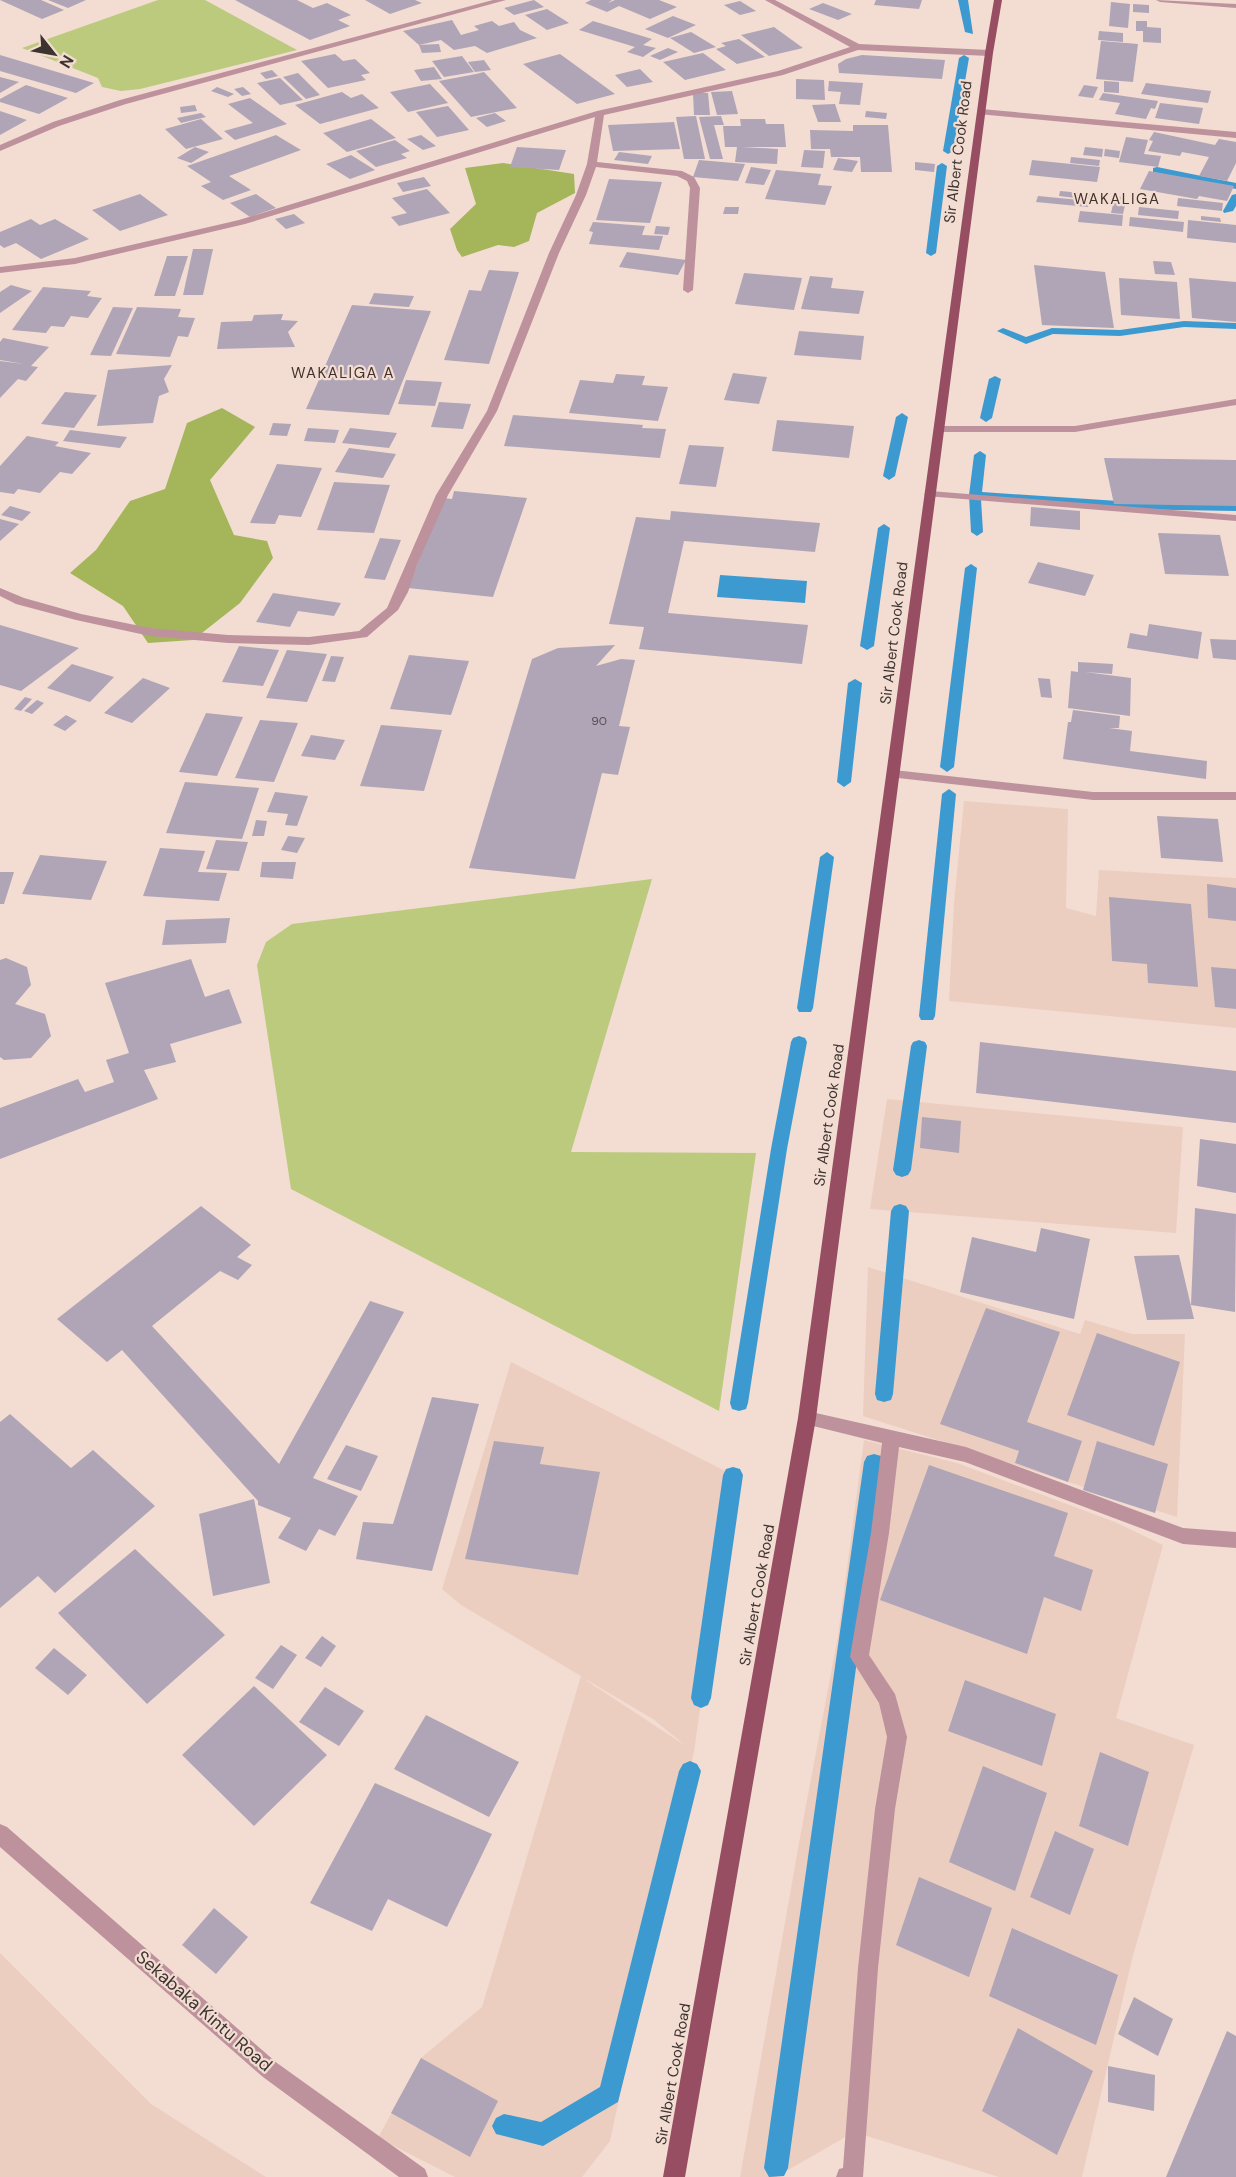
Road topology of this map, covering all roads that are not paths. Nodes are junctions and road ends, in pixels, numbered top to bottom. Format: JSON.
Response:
{"nodes":[{"id":1,"x":502,"y":0,"type":"edge"},
{"id":2,"x":769,"y":0,"type":"edge"},
{"id":3,"x":998,"y":0,"type":"edge"},
{"id":4,"x":1160,"y":0,"type":"edge"},
{"id":5,"x":1236,"y":6,"type":"edge"},
{"id":6,"x":857,"y":46,"type":"junction"},
{"id":7,"x":988,"y":53,"type":"junction"},
{"id":8,"x":981,"y":112,"type":"junction"},
{"id":9,"x":600,"y":113,"type":"junction"},
{"id":10,"x":1236,"y":135,"type":"edge"},
{"id":11,"x":0,"y":148,"type":"edge"},
{"id":12,"x":592,"y":164,"type":"junction"},
{"id":13,"x":0,"y":270,"type":"edge"},
{"id":14,"x":688,"y":290,"type":"dead end"},
{"id":15,"x":1236,"y":402,"type":"edge"},
{"id":16,"x":939,"y":429,"type":"junction"},
{"id":17,"x":930,"y":494,"type":"junction"},
{"id":18,"x":1236,"y":518,"type":"edge"},
{"id":19,"x":0,"y":592,"type":"edge"},
{"id":20,"x":894,"y":774,"type":"junction"},
{"id":21,"x":1236,"y":796,"type":"edge"},
{"id":22,"x":807,"y":1418,"type":"junction"},
{"id":23,"x":891,"y":1437,"type":"junction"},
{"id":24,"x":1236,"y":1540,"type":"edge"},
{"id":25,"x":0,"y":1834,"type":"edge"},
{"id":26,"x":417,"y":2177,"type":"edge"},
{"id":27,"x":674,"y":2177,"type":"edge"},
{"id":28,"x":847,"y":2177,"type":"edge"}],
"edges":[{"from":1,"to":11,"type":"street"},
{"from":2,"to":6,"type":"street"},
{"from":3,"to":7,"type":"main road","name":"Sir Albert Cook Road"},
{"from":4,"to":5,"type":"street"},
{"from":6,"to":7,"type":"street"},
{"from":6,"to":9,"type":"street"},
{"from":7,"to":8,"type":"main road","name":"Sir Albert Cook Road"},
{"from":8,"to":10,"type":"street"},
{"from":8,"to":16,"type":"main road","name":"Sir Albert Cook Road"},
{"from":9,"to":12,"type":"street"},
{"from":9,"to":13,"type":"street"},
{"from":12,"to":14,"type":"street"},
{"from":12,"to":19,"type":"street"},
{"from":15,"to":16,"type":"street"},
{"from":16,"to":17,"type":"main road","name":"Sir Albert Cook Road"},
{"from":17,"to":18,"type":"street"},
{"from":17,"to":20,"type":"main road","name":"Sir Albert Cook Road"},
{"from":20,"to":21,"type":"street"},
{"from":20,"to":22,"type":"main road","name":"Sir Albert Cook Road"},
{"from":22,"to":23,"type":"street"},
{"from":22,"to":27,"type":"main road","name":"Sir Albert Cook Road"},
{"from":23,"to":24,"type":"street"},
{"from":23,"to":28,"type":"street"},
{"from":25,"to":26,"type":"street","name":"Sekabaka Kintu Road"}]}
